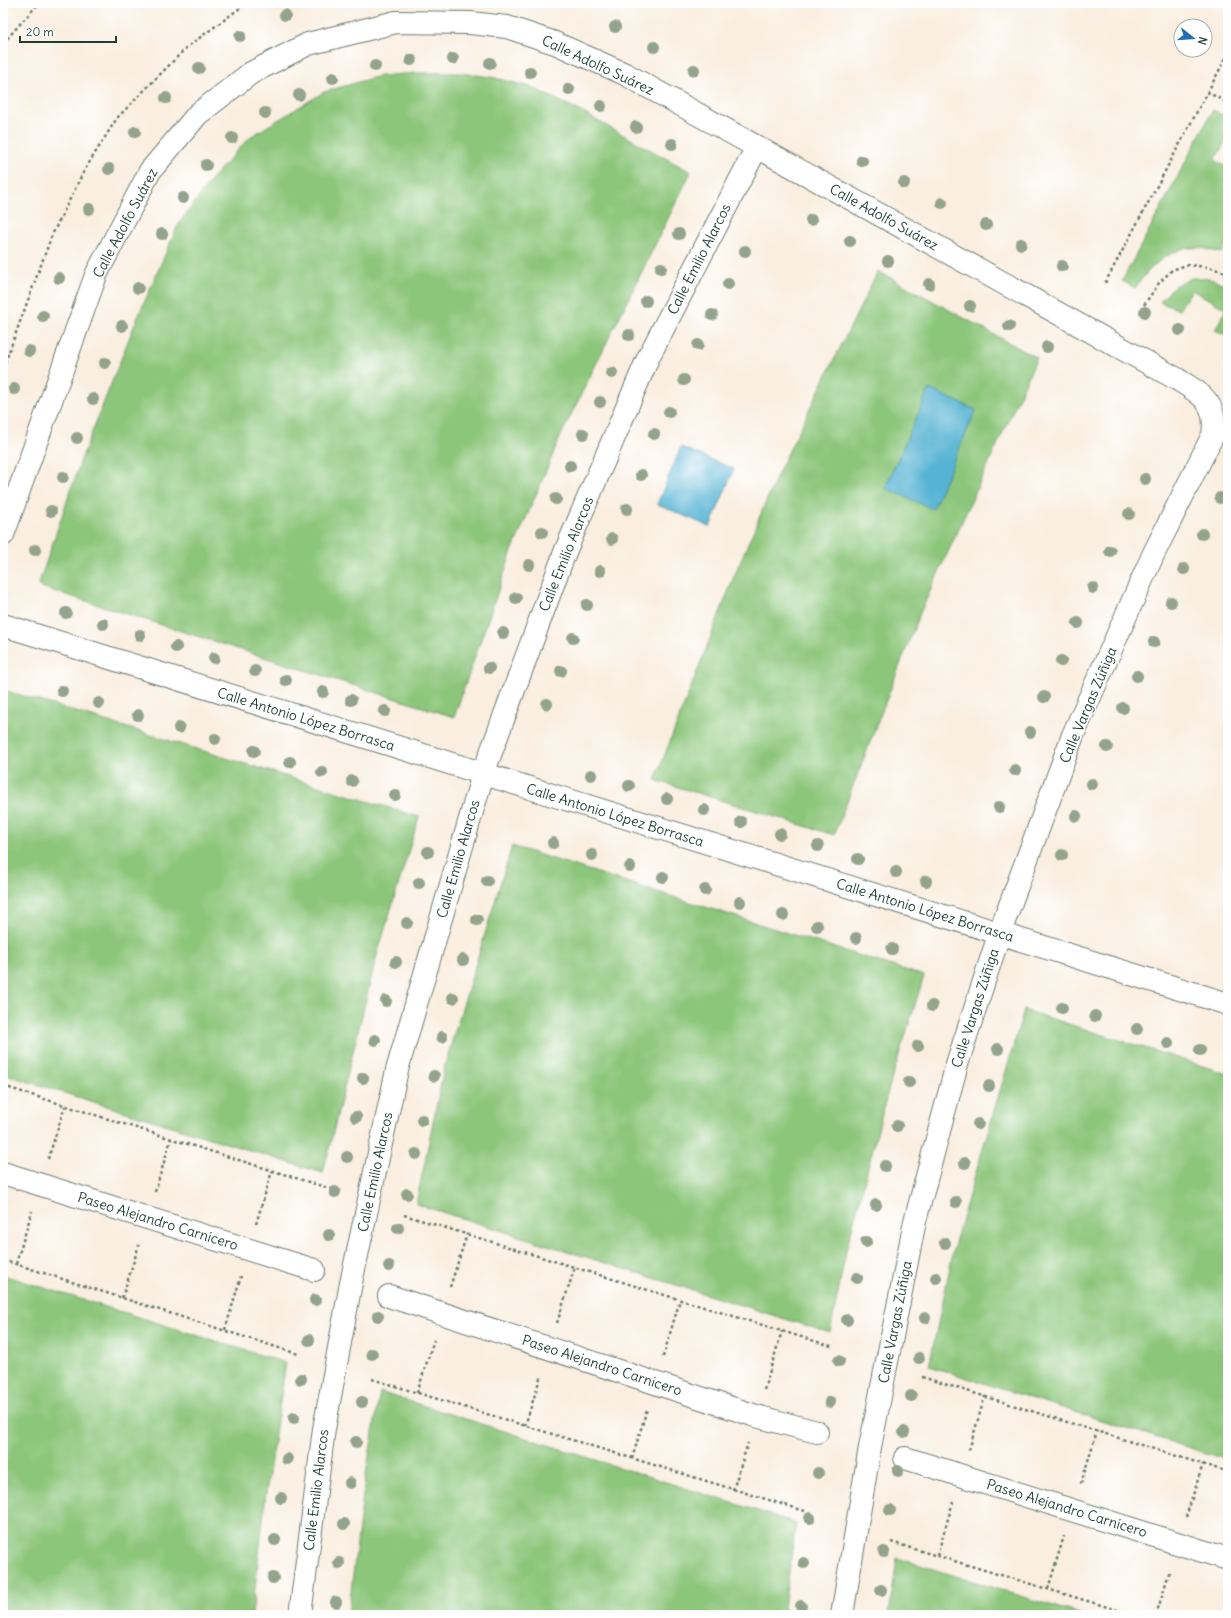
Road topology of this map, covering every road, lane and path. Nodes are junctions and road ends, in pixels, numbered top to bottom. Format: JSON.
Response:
{"nodes":[{"id":1,"x":39,"y":3,"type":"edge"},
{"id":2,"x":247,"y":3,"type":"edge"},
{"id":3,"x":3,"y":43,"type":"edge"},
{"id":4,"x":1228,"y":54,"type":"edge"},
{"id":5,"x":1207,"y":92,"type":"junction"},
{"id":6,"x":1228,"y":103,"type":"edge"},
{"id":7,"x":757,"y":147,"type":"junction"},
{"id":8,"x":1228,"y":271,"type":"edge"},
{"id":9,"x":1105,"y":283,"type":"dead end"},
{"id":10,"x":1144,"y":305,"type":"dead end"},
{"id":11,"x":3,"y":368,"type":"edge"},
{"id":12,"x":1213,"y":411,"type":"joint"},
{"id":13,"x":3,"y":535,"type":"edge"},
{"id":14,"x":3,"y":625,"type":"edge"},
{"id":15,"x":483,"y":774,"type":"junction"},
{"id":16,"x":1000,"y":932,"type":"junction"},
{"id":17,"x":1228,"y":1004,"type":"edge"},
{"id":18,"x":3,"y":1086,"type":"edge"},
{"id":19,"x":3,"y":1173,"type":"edge"},
{"id":20,"x":331,"y":1189,"type":"dead end"},
{"id":21,"x":404,"y":1215,"type":"dead end"},
{"id":22,"x":3,"y":1260,"type":"edge"},
{"id":23,"x":314,"y":1270,"type":"dead end"},
{"id":24,"x":389,"y":1296,"type":"dead end"},
{"id":25,"x":834,"y":1347,"type":"dead end"},
{"id":26,"x":298,"y":1354,"type":"dead end"},
{"id":27,"x":922,"y":1377,"type":"dead end"},
{"id":28,"x":372,"y":1379,"type":"dead end"},
{"id":29,"x":817,"y":1432,"type":"dead end"},
{"id":30,"x":905,"y":1458,"type":"dead end"},
{"id":31,"x":1228,"y":1472,"type":"edge"},
{"id":32,"x":805,"y":1511,"type":"dead end"},
{"id":33,"x":891,"y":1542,"type":"dead end"},
{"id":34,"x":1228,"y":1558,"type":"edge"},
{"id":35,"x":300,"y":1615,"type":"edge"},
{"id":36,"x":842,"y":1615,"type":"edge"},
{"id":37,"x":1134,"y":1615,"type":"edge"}],
"edges":[{"from":1,"to":3,"type":"path"},
{"from":2,"to":11,"type":"path"},
{"from":4,"to":5,"type":"path"},
{"from":5,"to":6,"type":"path"},
{"from":5,"to":9,"type":"path"},
{"from":7,"to":12,"type":"street","name":"Calle Adolfo Suárez"},
{"from":7,"to":13,"type":"street","name":"Calle Adolfo Suárez"},
{"from":7,"to":15,"type":"street","name":"Calle Emilio Alarcos"},
{"from":8,"to":10,"type":"path"},
{"from":12,"to":16,"type":"street","name":"Calle Vargas Zúñiga"},
{"from":14,"to":15,"type":"street","name":"Calle Antonio López Borrasca"},
{"from":15,"to":16,"type":"street","name":"Calle Antonio López Borrasca"},
{"from":15,"to":35,"type":"street","name":"Calle Emilio Alarcos"},
{"from":16,"to":17,"type":"street","name":"Calle Antonio López Borrasca"},
{"from":16,"to":36,"type":"street","name":"Calle Vargas Zúñiga"},
{"from":18,"to":20,"type":"path"},
{"from":19,"to":23,"type":"street","name":"Paseo Alejandro Carnicero"},
{"from":21,"to":25,"type":"path"},
{"from":22,"to":26,"type":"path"},
{"from":24,"to":29,"type":"street","name":"Paseo Alejandro Carnicero"},
{"from":27,"to":31,"type":"path"},
{"from":28,"to":32,"type":"path"},
{"from":30,"to":34,"type":"street","name":"Paseo Alejandro Carnicero"},
{"from":33,"to":37,"type":"path"}]}
